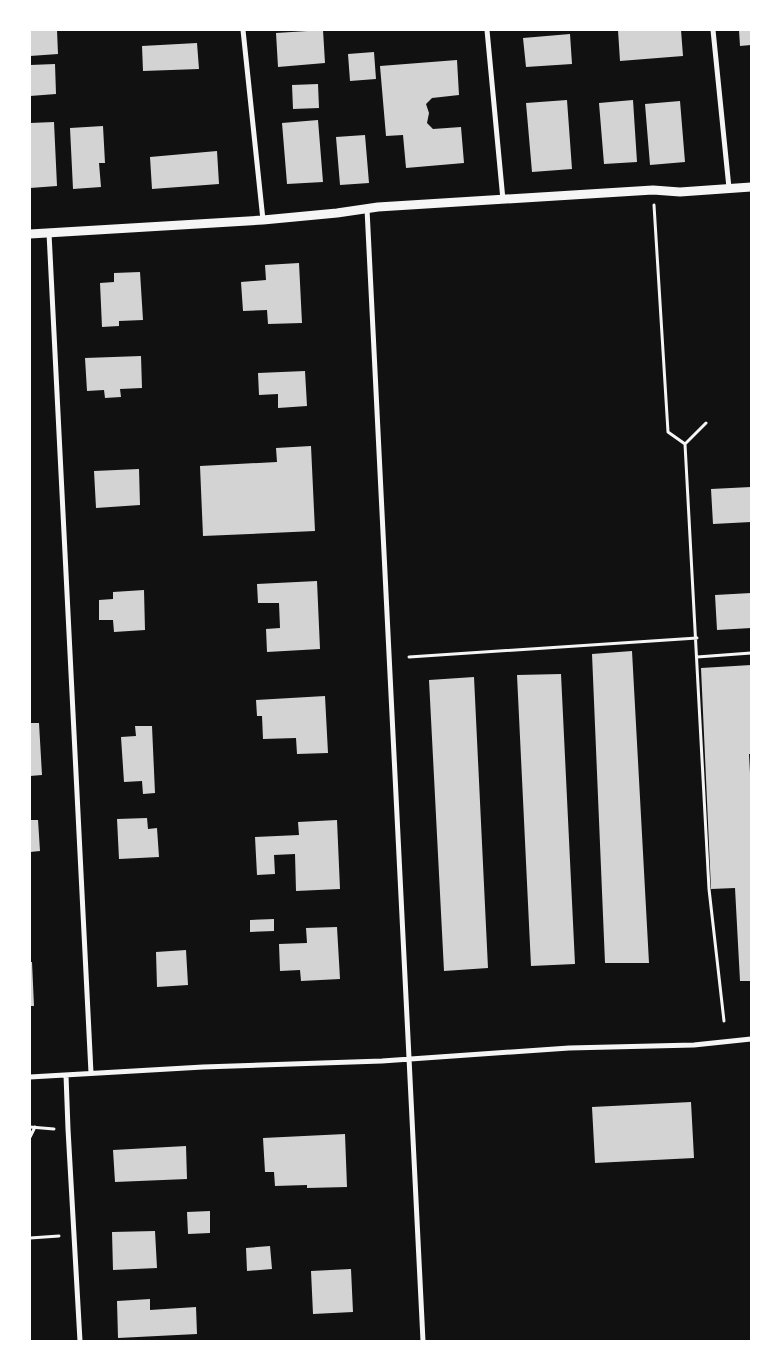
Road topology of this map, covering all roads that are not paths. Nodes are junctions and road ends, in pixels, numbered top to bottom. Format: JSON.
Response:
{"nodes":[{"id":1,"x":243,"y":30,"type":"edge"},
{"id":2,"x":487,"y":30,"type":"edge"},
{"id":3,"x":713,"y":30,"type":"edge"},
{"id":4,"x":751,"y":187,"type":"edge"},
{"id":5,"x":729,"y":188,"type":"junction"},
{"id":6,"x":504,"y":200,"type":"junction"},
{"id":7,"x":367,"y":209,"type":"junction"},
{"id":8,"x":263,"y":220,"type":"junction"},
{"id":9,"x":49,"y":233,"type":"junction"},
{"id":10,"x":30,"y":234,"type":"edge"},
{"id":11,"x":751,"y":1039,"type":"edge"},
{"id":12,"x":409,"y":1060,"type":"junction"},
{"id":13,"x":91,"y":1073,"type":"junction"},
{"id":14,"x":66,"y":1075,"type":"junction"},
{"id":15,"x":30,"y":1077,"type":"edge"},
{"id":16,"x":80,"y":1341,"type":"edge"},
{"id":17,"x":423,"y":1341,"type":"edge"}],
"edges":[{"from":1,"to":8,"type":"street"},
{"from":2,"to":6,"type":"street"},
{"from":3,"to":5,"type":"street"},
{"from":4,"to":5,"type":"street"},
{"from":5,"to":6,"type":"street"},
{"from":6,"to":7,"type":"street"},
{"from":7,"to":8,"type":"street"},
{"from":7,"to":12,"type":"street"},
{"from":8,"to":9,"type":"street"},
{"from":9,"to":10,"type":"street"},
{"from":9,"to":13,"type":"street"},
{"from":11,"to":12,"type":"street"},
{"from":12,"to":13,"type":"street"},
{"from":12,"to":17,"type":"street"},
{"from":13,"to":14,"type":"street"},
{"from":14,"to":15,"type":"street"},
{"from":14,"to":16,"type":"street"}]}
